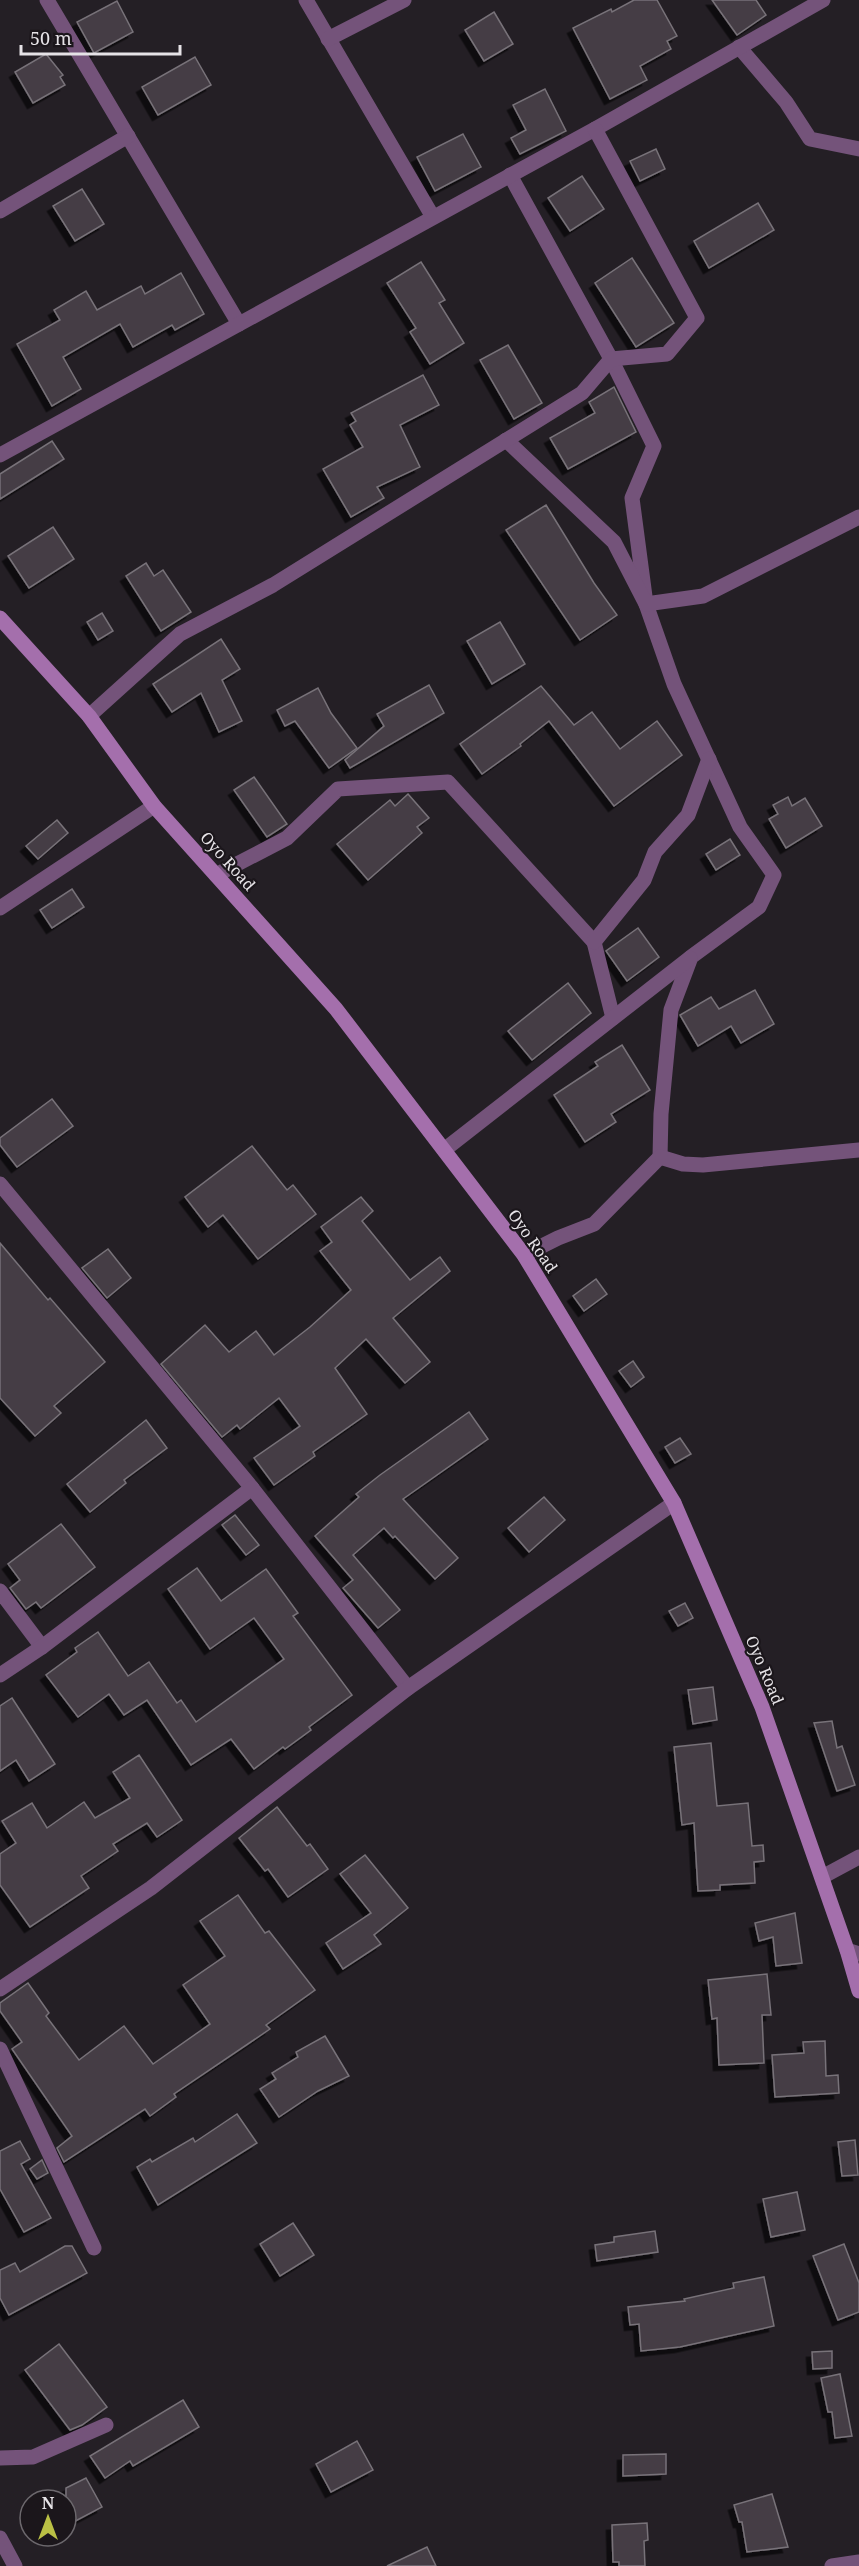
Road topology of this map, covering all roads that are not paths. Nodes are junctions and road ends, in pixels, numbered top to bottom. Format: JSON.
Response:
{"nodes":[{"id":1,"x":47,"y":0,"type":"edge"},
{"id":2,"x":306,"y":0,"type":"edge"},
{"id":3,"x":404,"y":0,"type":"edge"},
{"id":4,"x":823,"y":0,"type":"edge"},
{"id":5,"x":328,"y":39,"type":"junction"},
{"id":6,"x":739,"y":47,"type":"junction"},
{"id":7,"x":595,"y":129,"type":"junction"},
{"id":8,"x":128,"y":136,"type":"junction"},
{"id":9,"x":859,"y":149,"type":"edge"},
{"id":10,"x":510,"y":175,"type":"junction"},
{"id":11,"x":0,"y":211,"type":"edge"},
{"id":12,"x":427,"y":217,"type":"junction"},
{"id":13,"x":239,"y":324,"type":"junction"},
{"id":14,"x":611,"y":359,"type":"junction"},
{"id":15,"x":506,"y":440,"type":"junction"},
{"id":16,"x":0,"y":455,"type":"edge"},
{"id":17,"x":859,"y":517,"type":"edge"},
{"id":18,"x":646,"y":604,"type":"junction"},
{"id":19,"x":0,"y":618,"type":"edge"},
{"id":20,"x":89,"y":716,"type":"junction"},
{"id":21,"x":709,"y":759,"type":"junction"},
{"id":22,"x":154,"y":806,"type":"junction"},
{"id":23,"x":216,"y":875,"type":"junction"},
{"id":24,"x":0,"y":908,"type":"edge"},
{"id":25,"x":594,"y":942,"type":"junction"},
{"id":26,"x":691,"y":957,"type":"junction"},
{"id":27,"x":612,"y":1018,"type":"junction"},
{"id":28,"x":444,"y":1150,"type":"junction"},
{"id":29,"x":859,"y":1150,"type":"edge"},
{"id":30,"x":660,"y":1156,"type":"junction"},
{"id":31,"x":0,"y":1184,"type":"edge"},
{"id":32,"x":524,"y":1255,"type":"junction"},
{"id":33,"x":252,"y":1488,"type":"junction"},
{"id":34,"x":674,"y":1503,"type":"junction"},
{"id":35,"x":0,"y":1592,"type":"edge"},
{"id":36,"x":42,"y":1647,"type":"junction"},
{"id":37,"x":0,"y":1676,"type":"edge"},
{"id":38,"x":408,"y":1688,"type":"junction"},
{"id":39,"x":859,"y":1857,"type":"edge"},
{"id":40,"x":822,"y":1877,"type":"junction"},
{"id":41,"x":853,"y":1952,"type":"edge"},
{"id":42,"x":0,"y":1989,"type":"edge"},
{"id":43,"x":859,"y":1991,"type":"edge"},
{"id":44,"x":0,"y":2049,"type":"edge"},
{"id":45,"x":94,"y":2248,"type":"dead end"},
{"id":46,"x":106,"y":2425,"type":"dead end"},
{"id":47,"x":0,"y":2458,"type":"edge"},
{"id":48,"x":0,"y":2538,"type":"edge"},
{"id":49,"x":859,"y":2562,"type":"edge"},
{"id":50,"x":15,"y":2566,"type":"edge"},
{"id":51,"x":832,"y":2566,"type":"edge"}],
"edges":[{"from":1,"to":8,"type":"street"},
{"from":2,"to":5,"type":"street"},
{"from":3,"to":5,"type":"street"},
{"from":4,"to":6,"type":"street"},
{"from":5,"to":12,"type":"street"},
{"from":6,"to":7,"type":"street"},
{"from":6,"to":9,"type":"street"},
{"from":7,"to":10,"type":"street"},
{"from":7,"to":14,"type":"street"},
{"from":8,"to":11,"type":"street"},
{"from":8,"to":13,"type":"street"},
{"from":10,"to":12,"type":"street"},
{"from":10,"to":14,"type":"street"},
{"from":12,"to":13,"type":"street"},
{"from":13,"to":16,"type":"street"},
{"from":14,"to":15,"type":"street"},
{"from":14,"to":18,"type":"street"},
{"from":15,"to":18,"type":"street"},
{"from":15,"to":20,"type":"street"},
{"from":17,"to":18,"type":"street"},
{"from":18,"to":21,"type":"street"},
{"from":19,"to":20,"type":"street","name":"Oyo Road"},
{"from":20,"to":22,"type":"street","name":"Oyo Road"},
{"from":21,"to":25,"type":"street"},
{"from":21,"to":26,"type":"street"},
{"from":22,"to":23,"type":"street","name":"Oyo Road"},
{"from":22,"to":24,"type":"street"},
{"from":23,"to":25,"type":"street"},
{"from":23,"to":28,"type":"street","name":"Oyo Road"},
{"from":25,"to":27,"type":"street"},
{"from":26,"to":27,"type":"street"},
{"from":26,"to":30,"type":"street"},
{"from":27,"to":28,"type":"street"},
{"from":28,"to":32,"type":"street","name":"Oyo Road"},
{"from":29,"to":30,"type":"street"},
{"from":30,"to":32,"type":"street"},
{"from":31,"to":33,"type":"street"},
{"from":32,"to":34,"type":"street","name":"Oyo Road"},
{"from":33,"to":36,"type":"street"},
{"from":33,"to":38,"type":"street"},
{"from":34,"to":38,"type":"street"},
{"from":34,"to":40,"type":"street","name":"Oyo Road"},
{"from":35,"to":36,"type":"street"},
{"from":36,"to":37,"type":"street"},
{"from":38,"to":42,"type":"street"},
{"from":39,"to":40,"type":"street"},
{"from":40,"to":41,"type":"street","name":"Oyo Road"},
{"from":41,"to":43,"type":"street","name":"Oyo Road"},
{"from":44,"to":45,"type":"street"},
{"from":46,"to":47,"type":"street"},
{"from":48,"to":50,"type":"street"},
{"from":49,"to":51,"type":"street"}]}
